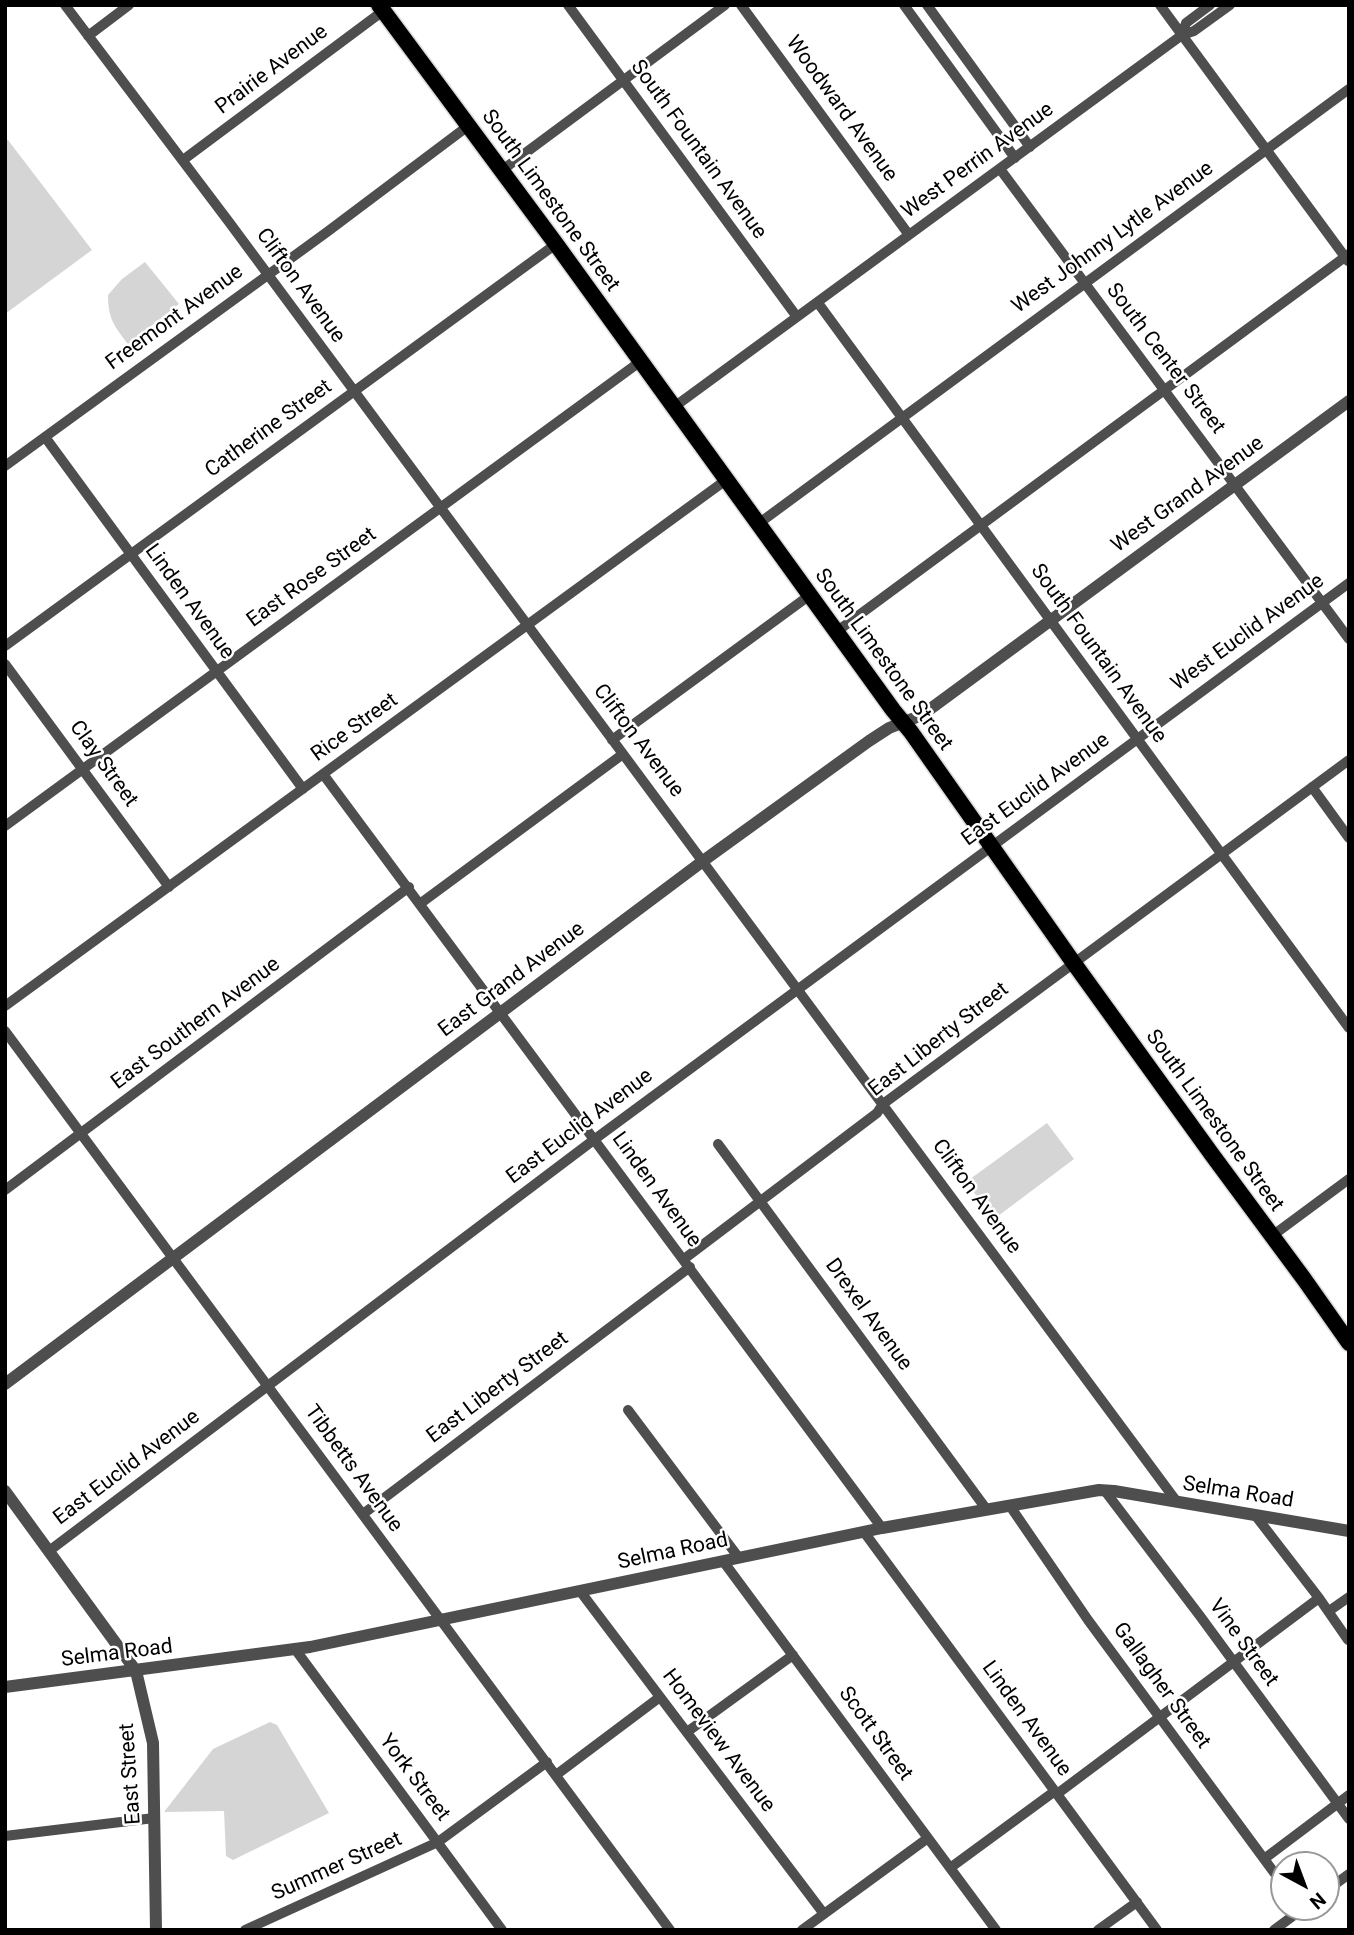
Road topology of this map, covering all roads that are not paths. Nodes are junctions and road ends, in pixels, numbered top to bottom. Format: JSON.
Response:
{"nodes":[{"id":1,"x":65,"y":5,"type":"edge"},
{"id":2,"x":129,"y":5,"type":"edge"},
{"id":3,"x":568,"y":5,"type":"edge"},
{"id":4,"x":725,"y":5,"type":"edge"},
{"id":5,"x":741,"y":5,"type":"edge"},
{"id":6,"x":904,"y":5,"type":"edge"},
{"id":7,"x":927,"y":5,"type":"edge"},
{"id":8,"x":1160,"y":5,"type":"edge"},
{"id":9,"x":1210,"y":5,"type":"edge"},
{"id":10,"x":1230,"y":5,"type":"edge"},
{"id":11,"x":381,"y":8,"type":"edge"},
{"id":12,"x":1182,"y":35,"type":"junction"},
{"id":13,"x":88,"y":36,"type":"junction"},
{"id":14,"x":623,"y":80,"type":"junction"},
{"id":15,"x":1349,"y":89,"type":"edge"},
{"id":16,"x":468,"y":126,"type":"junction"},
{"id":17,"x":1030,"y":147,"type":"junction"},
{"id":18,"x":1266,"y":149,"type":"junction"},
{"id":19,"x":1015,"y":158,"type":"junction"},
{"id":20,"x":183,"y":160,"type":"junction"},
{"id":21,"x":1000,"y":169,"type":"junction"},
{"id":22,"x":501,"y":170,"type":"junction"},
{"id":23,"x":909,"y":235,"type":"junction"},
{"id":24,"x":556,"y":244,"type":"junction"},
{"id":25,"x":1348,"y":258,"type":"edge"},
{"id":26,"x":267,"y":274,"type":"junction"},
{"id":27,"x":1084,"y":283,"type":"junction"},
{"id":28,"x":818,"y":303,"type":"junction"},
{"id":29,"x":797,"y":317,"type":"junction"},
{"id":30,"x":641,"y":361,"type":"junction"},
{"id":31,"x":1164,"y":390,"type":"junction"},
{"id":32,"x":354,"y":391,"type":"junction"},
{"id":33,"x":1349,"y":401,"type":"edge"},
{"id":34,"x":674,"y":407,"type":"junction"},
{"id":35,"x":901,"y":418,"type":"junction"},
{"id":36,"x":44,"y":437,"type":"junction"},
{"id":37,"x":5,"y":466,"type":"edge"},
{"id":38,"x":726,"y":480,"type":"junction"},
{"id":39,"x":1234,"y":485,"type":"junction"},
{"id":40,"x":440,"y":508,"type":"junction"},
{"id":41,"x":758,"y":524,"type":"junction"},
{"id":42,"x":980,"y":526,"type":"junction"},
{"id":43,"x":130,"y":554,"type":"junction"},
{"id":44,"x":1349,"y":583,"type":"edge"},
{"id":45,"x":810,"y":595,"type":"junction"},
{"id":46,"x":1322,"y":603,"type":"junction"},
{"id":47,"x":1050,"y":621,"type":"junction"},
{"id":48,"x":527,"y":625,"type":"junction"},
{"id":49,"x":836,"y":632,"type":"junction"},
{"id":50,"x":1349,"y":639,"type":"edge"},
{"id":51,"x":5,"y":646,"type":"edge"},
{"id":52,"x":5,"y":664,"type":"edge"},
{"id":53,"x":216,"y":671,"type":"junction"},
{"id":54,"x":903,"y":722,"type":"junction"},
{"id":55,"x":1137,"y":739,"type":"junction"},
{"id":56,"x":612,"y":740,"type":"junction"},
{"id":57,"x":623,"y":754,"type":"junction"},
{"id":58,"x":1349,"y":760,"type":"edge"},
{"id":59,"x":83,"y":769,"type":"junction"},
{"id":60,"x":323,"y":774,"type":"junction"},
{"id":61,"x":1312,"y":787,"type":"junction"},
{"id":62,"x":303,"y":789,"type":"junction"},
{"id":63,"x":5,"y":826,"type":"edge"},
{"id":64,"x":1349,"y":838,"type":"edge"},
{"id":65,"x":991,"y":847,"type":"junction"},
{"id":66,"x":1220,"y":854,"type":"junction"},
{"id":67,"x":703,"y":861,"type":"junction"},
{"id":68,"x":169,"y":887,"type":"junction"},
{"id":69,"x":409,"y":887,"type":"junction"},
{"id":70,"x":421,"y":904,"type":"junction"},
{"id":71,"x":1073,"y":962,"type":"junction"},
{"id":72,"x":798,"y":989,"type":"junction"},
{"id":73,"x":5,"y":1006,"type":"edge"},
{"id":74,"x":501,"y":1012,"type":"junction"},
{"id":75,"x":1349,"y":1028,"type":"edge"},
{"id":76,"x":5,"y":1031,"type":"edge"},
{"id":77,"x":883,"y":1104,"type":"junction"},
{"id":78,"x":81,"y":1134,"type":"junction"},
{"id":79,"x":595,"y":1139,"type":"junction"},
{"id":80,"x":718,"y":1144,"type":"dead end"},
{"id":81,"x":1349,"y":1179,"type":"edge"},
{"id":82,"x":5,"y":1190,"type":"edge"},
{"id":83,"x":760,"y":1201,"type":"junction"},
{"id":84,"x":1272,"y":1236,"type":"junction"},
{"id":85,"x":173,"y":1258,"type":"junction"},
{"id":86,"x":687,"y":1263,"type":"junction"},
{"id":87,"x":1349,"y":1343,"type":"edge"},
{"id":88,"x":5,"y":1384,"type":"edge"},
{"id":89,"x":269,"y":1386,"type":"junction"},
{"id":90,"x":628,"y":1410,"type":"dead end"},
{"id":91,"x":1105,"y":1490,"type":"junction"},
{"id":92,"x":5,"y":1491,"type":"edge"},
{"id":93,"x":1177,"y":1503,"type":"junction"},
{"id":94,"x":1010,"y":1506,"type":"junction"},
{"id":95,"x":987,"y":1510,"type":"junction"},
{"id":96,"x":363,"y":1514,"type":"junction"},
{"id":97,"x":1255,"y":1515,"type":"junction"},
{"id":98,"x":882,"y":1528,"type":"junction"},
{"id":99,"x":1349,"y":1531,"type":"edge"},
{"id":100,"x":864,"y":1532,"type":"junction"},
{"id":101,"x":49,"y":1550,"type":"junction"},
{"id":102,"x":739,"y":1558,"type":"junction"},
{"id":103,"x":723,"y":1561,"type":"junction"},
{"id":104,"x":580,"y":1591,"type":"junction"},
{"id":105,"x":1349,"y":1597,"type":"edge"},
{"id":106,"x":1319,"y":1598,"type":"junction"},
{"id":107,"x":1329,"y":1611,"type":"junction"},
{"id":108,"x":441,"y":1620,"type":"junction"},
{"id":109,"x":1348,"y":1640,"type":"edge"},
{"id":110,"x":295,"y":1649,"type":"junction"},
{"id":111,"x":793,"y":1655,"type":"junction"},
{"id":112,"x":1233,"y":1662,"type":"junction"},
{"id":113,"x":136,"y":1671,"type":"junction"},
{"id":114,"x":5,"y":1688,"type":"edge"},
{"id":115,"x":660,"y":1697,"type":"junction"},
{"id":116,"x":1160,"y":1717,"type":"junction"},
{"id":117,"x":687,"y":1732,"type":"junction"},
{"id":118,"x":547,"y":1762,"type":"junction"},
{"id":119,"x":556,"y":1775,"type":"junction"},
{"id":120,"x":1056,"y":1792,"type":"junction"},
{"id":121,"x":1349,"y":1795,"type":"edge"},
{"id":122,"x":1338,"y":1804,"type":"junction"},
{"id":123,"x":154,"y":1818,"type":"junction"},
{"id":124,"x":1349,"y":1819,"type":"edge"},
{"id":125,"x":5,"y":1836,"type":"edge"},
{"id":126,"x":928,"y":1838,"type":"junction"},
{"id":127,"x":438,"y":1842,"type":"junction"},
{"id":128,"x":1264,"y":1859,"type":"junction"},
{"id":129,"x":1270,"y":1867,"type":"edge"},
{"id":130,"x":950,"y":1868,"type":"junction"},
{"id":131,"x":1137,"y":1902,"type":"junction"},
{"id":132,"x":824,"y":1914,"type":"junction"},
{"id":133,"x":272,"y":1917,"type":"junction"},
{"id":134,"x":156,"y":1930,"type":"edge"},
{"id":135,"x":245,"y":1930,"type":"edge"},
{"id":136,"x":278,"y":1930,"type":"edge"},
{"id":137,"x":502,"y":1930,"type":"edge"},
{"id":138,"x":670,"y":1930,"type":"edge"},
{"id":139,"x":802,"y":1930,"type":"edge"},
{"id":140,"x":996,"y":1930,"type":"edge"},
{"id":141,"x":1098,"y":1930,"type":"edge"},
{"id":142,"x":1157,"y":1930,"type":"edge"}],
"edges":[{"from":1,"to":13,"type":"street","name":"Clifton Avenue"},
{"from":2,"to":13,"type":"street"},
{"from":3,"to":14,"type":"street","name":"South Fountain Avenue"},
{"from":4,"to":14,"type":"street"},
{"from":5,"to":23,"type":"street","name":"Woodward Avenue"},
{"from":6,"to":19,"type":"street"},
{"from":7,"to":17,"type":"street"},
{"from":8,"to":12,"type":"street"},
{"from":9,"to":12,"type":"street","name":"West Perrin Avenue"},
{"from":10,"to":12,"type":"street","name":"West Perrin Avenue"},
{"from":11,"to":16,"type":"main road","name":"South Limestone Street"},
{"from":11,"to":20,"type":"street","name":"Prairie Avenue"},
{"from":12,"to":17,"type":"street","name":"West Perrin Avenue"},
{"from":12,"to":18,"type":"street"},
{"from":13,"to":20,"type":"street","name":"Clifton Avenue"},
{"from":14,"to":22,"type":"street"},
{"from":14,"to":29,"type":"street","name":"South Fountain Avenue"},
{"from":15,"to":18,"type":"street","name":"West Johnny Lytle Avenue"},
{"from":16,"to":22,"type":"main road","name":"South Limestone Street"},
{"from":16,"to":26,"type":"street","name":"Freemont Avenue"},
{"from":17,"to":19,"type":"street","name":"West Perrin Avenue"},
{"from":18,"to":25,"type":"street"},
{"from":18,"to":27,"type":"street","name":"West Johnny Lytle Avenue"},
{"from":19,"to":21,"type":"street","name":"West Perrin Avenue"},
{"from":20,"to":26,"type":"street","name":"Clifton Avenue"},
{"from":21,"to":23,"type":"street","name":"West Perrin Avenue"},
{"from":21,"to":27,"type":"street","name":"South Center Street"},
{"from":22,"to":24,"type":"main road","name":"South Limestone Street"},
{"from":23,"to":28,"type":"street","name":"West Perrin Avenue"},
{"from":24,"to":30,"type":"main road","name":"South Limestone Street"},
{"from":24,"to":32,"type":"street","name":"Catherine Street"},
{"from":25,"to":31,"type":"street"},
{"from":26,"to":32,"type":"street","name":"Clifton Avenue"},
{"from":26,"to":36,"type":"street","name":"Freemont Avenue"},
{"from":27,"to":31,"type":"street","name":"South Center Street"},
{"from":27,"to":35,"type":"street","name":"West Johnny Lytle Avenue"},
{"from":28,"to":29,"type":"street","name":"West Perrin Avenue"},
{"from":28,"to":35,"type":"street","name":"South Fountain Avenue"},
{"from":29,"to":34,"type":"street","name":"West Perrin Avenue"},
{"from":30,"to":34,"type":"main road","name":"South Limestone Street"},
{"from":30,"to":40,"type":"street","name":"East Rose Street"},
{"from":31,"to":39,"type":"street","name":"South Center Street"},
{"from":31,"to":42,"type":"street"},
{"from":32,"to":40,"type":"street","name":"Clifton Avenue"},
{"from":32,"to":43,"type":"street","name":"Catherine Street"},
{"from":33,"to":39,"type":"street","name":"West Grand Avenue"},
{"from":34,"to":38,"type":"main road","name":"South Limestone Street"},
{"from":35,"to":41,"type":"street","name":"West Johnny Lytle Avenue"},
{"from":35,"to":42,"type":"street","name":"South Fountain Avenue"},
{"from":36,"to":37,"type":"street","name":"Freemont Avenue"},
{"from":36,"to":43,"type":"street","name":"Linden Avenue"},
{"from":38,"to":41,"type":"main road","name":"South Limestone Street"},
{"from":38,"to":48,"type":"street","name":"Rice Street"},
{"from":39,"to":46,"type":"street","name":"South Center Street"},
{"from":39,"to":47,"type":"street","name":"West Grand Avenue"},
{"from":40,"to":48,"type":"street","name":"Clifton Avenue"},
{"from":40,"to":53,"type":"street","name":"East Rose Street"},
{"from":41,"to":45,"type":"main road","name":"South Limestone Street"},
{"from":42,"to":47,"type":"street","name":"South Fountain Avenue"},
{"from":42,"to":49,"type":"street"},
{"from":43,"to":51,"type":"street","name":"Catherine Street"},
{"from":43,"to":53,"type":"street","name":"Linden Avenue"},
{"from":44,"to":46,"type":"street","name":"West Euclid Avenue"},
{"from":45,"to":49,"type":"main road","name":"South Limestone Street"},
{"from":45,"to":56,"type":"street"},
{"from":46,"to":50,"type":"street","name":"South Center Street"},
{"from":46,"to":55,"type":"street","name":"West Euclid Avenue"},
{"from":47,"to":54,"type":"street","name":"East Grand Avenue"},
{"from":47,"to":55,"type":"street","name":"South Fountain Avenue"},
{"from":48,"to":56,"type":"street","name":"Clifton Avenue"},
{"from":48,"to":60,"type":"street","name":"Rice Street"},
{"from":49,"to":54,"type":"main road","name":"South Limestone Street"},
{"from":52,"to":59,"type":"street","name":"Clay Street"},
{"from":53,"to":59,"type":"street","name":"East Rose Street"},
{"from":53,"to":62,"type":"street","name":"Linden Avenue"},
{"from":54,"to":65,"type":"main road","name":"South Limestone Street"},
{"from":54,"to":67,"type":"street","name":"East Grand Avenue"},
{"from":55,"to":65,"type":"street","name":"East Euclid Avenue"},
{"from":55,"to":66,"type":"street","name":"South Fountain Avenue"},
{"from":56,"to":57,"type":"street","name":"Clifton Avenue"},
{"from":57,"to":67,"type":"street","name":"Clifton Avenue"},
{"from":57,"to":70,"type":"street"},
{"from":58,"to":61,"type":"street","name":"East Liberty Street"},
{"from":59,"to":63,"type":"street","name":"East Rose Street"},
{"from":59,"to":68,"type":"street","name":"Clay Street"},
{"from":60,"to":62,"type":"street","name":"Rice Street"},
{"from":60,"to":69,"type":"street","name":"Linden Avenue"},
{"from":61,"to":64,"type":"street"},
{"from":61,"to":66,"type":"street","name":"East Liberty Street"},
{"from":62,"to":68,"type":"street","name":"Rice Street"},
{"from":65,"to":71,"type":"main road","name":"South Limestone Street"},
{"from":65,"to":72,"type":"street","name":"East Euclid Avenue"},
{"from":66,"to":71,"type":"street","name":"East Liberty Street"},
{"from":66,"to":75,"type":"street","name":"South Fountain Avenue"},
{"from":67,"to":72,"type":"street","name":"Clifton Avenue"},
{"from":67,"to":74,"type":"street","name":"East Grand Avenue"},
{"from":68,"to":73,"type":"street","name":"Rice Street"},
{"from":69,"to":70,"type":"street","name":"Linden Avenue"},
{"from":69,"to":78,"type":"street","name":"East Southern Avenue"},
{"from":70,"to":74,"type":"street","name":"Linden Avenue"},
{"from":71,"to":77,"type":"street","name":"East Liberty Street"},
{"from":71,"to":84,"type":"main road","name":"South Limestone Street"},
{"from":72,"to":77,"type":"street","name":"Clifton Avenue"},
{"from":72,"to":79,"type":"street","name":"East Euclid Avenue"},
{"from":74,"to":79,"type":"street","name":"Linden Avenue"},
{"from":74,"to":85,"type":"street","name":"East Grand Avenue"},
{"from":76,"to":78,"type":"street","name":"Tibbetts Avenue"},
{"from":77,"to":83,"type":"street","name":"East Liberty Street"},
{"from":77,"to":93,"type":"street","name":"Clifton Avenue"},
{"from":78,"to":82,"type":"street","name":"East Southern Avenue"},
{"from":78,"to":85,"type":"street","name":"Tibbetts Avenue"},
{"from":79,"to":86,"type":"street","name":"Linden Avenue"},
{"from":79,"to":89,"type":"street","name":"East Euclid Avenue"},
{"from":80,"to":83,"type":"street","name":"Drexel Avenue"},
{"from":81,"to":84,"type":"street"},
{"from":83,"to":86,"type":"street","name":"East Liberty Street"},
{"from":83,"to":95,"type":"street","name":"Drexel Avenue"},
{"from":84,"to":87,"type":"main road","name":"South Limestone Street"},
{"from":85,"to":88,"type":"street","name":"East Grand Avenue"},
{"from":85,"to":89,"type":"street","name":"Tibbetts Avenue"},
{"from":86,"to":96,"type":"street","name":"East Liberty Street"},
{"from":86,"to":98,"type":"street","name":"Linden Avenue"},
{"from":89,"to":96,"type":"street","name":"Tibbetts Avenue"},
{"from":89,"to":101,"type":"street","name":"East Euclid Avenue"},
{"from":90,"to":102,"type":"street"},
{"from":91,"to":93,"type":"street","name":"Selma Road"},
{"from":91,"to":94,"type":"street","name":"Selma Road"},
{"from":91,"to":112,"type":"street","name":"Vine Street"},
{"from":92,"to":101,"type":"street","name":"East Street"},
{"from":93,"to":97,"type":"street","name":"Selma Road"},
{"from":94,"to":95,"type":"street","name":"Selma Road"},
{"from":94,"to":116,"type":"street","name":"Gallagher Street"},
{"from":95,"to":98,"type":"street","name":"Selma Road"},
{"from":96,"to":108,"type":"street","name":"Tibbetts Avenue"},
{"from":97,"to":99,"type":"street","name":"Selma Road"},
{"from":97,"to":106,"type":"street"},
{"from":98,"to":100,"type":"street","name":"Selma Road"},
{"from":100,"to":102,"type":"street","name":"Selma Road"},
{"from":100,"to":120,"type":"street","name":"Linden Avenue"},
{"from":101,"to":113,"type":"street","name":"East Street"},
{"from":102,"to":103,"type":"street","name":"Selma Road"},
{"from":103,"to":104,"type":"street","name":"Selma Road"},
{"from":103,"to":111,"type":"street","name":"Scott Street"},
{"from":104,"to":108,"type":"street","name":"Selma Road"},
{"from":104,"to":115,"type":"street","name":"Homeview Avenue"},
{"from":105,"to":107,"type":"street"},
{"from":106,"to":107,"type":"street"},
{"from":106,"to":112,"type":"street"},
{"from":107,"to":109,"type":"street"},
{"from":108,"to":110,"type":"street","name":"Selma Road"},
{"from":108,"to":118,"type":"street","name":"Tibbetts Avenue"},
{"from":110,"to":113,"type":"street","name":"Selma Road"},
{"from":110,"to":127,"type":"street","name":"York Street"},
{"from":111,"to":117,"type":"street"},
{"from":111,"to":126,"type":"street","name":"Scott Street"},
{"from":112,"to":116,"type":"street"},
{"from":112,"to":122,"type":"street","name":"Vine Street"},
{"from":113,"to":114,"type":"street","name":"Selma Road"},
{"from":113,"to":123,"type":"street","name":"East Street"},
{"from":115,"to":117,"type":"street","name":"Homeview Avenue"},
{"from":115,"to":119,"type":"street"},
{"from":116,"to":120,"type":"street"},
{"from":116,"to":128,"type":"street","name":"Gallagher Street"},
{"from":117,"to":132,"type":"street","name":"Homeview Avenue"},
{"from":118,"to":119,"type":"street","name":"Tibbetts Avenue"},
{"from":118,"to":127,"type":"street","name":"Summer Street"},
{"from":119,"to":138,"type":"street","name":"Tibbetts Avenue"},
{"from":120,"to":130,"type":"street"},
{"from":120,"to":131,"type":"street","name":"Linden Avenue"},
{"from":121,"to":122,"type":"street"},
{"from":122,"to":124,"type":"street","name":"Vine Street"},
{"from":122,"to":128,"type":"street"},
{"from":123,"to":125,"type":"street"},
{"from":123,"to":134,"type":"street","name":"East Street"},
{"from":126,"to":130,"type":"street","name":"Scott Street"},
{"from":126,"to":132,"type":"street"},
{"from":127,"to":133,"type":"street","name":"Summer Street"},
{"from":127,"to":137,"type":"street","name":"York Street"},
{"from":128,"to":129,"type":"street","name":"Gallagher Street"},
{"from":130,"to":140,"type":"street","name":"Scott Street"},
{"from":131,"to":141,"type":"street"},
{"from":131,"to":142,"type":"street","name":"Linden Avenue"},
{"from":132,"to":139,"type":"street"},
{"from":133,"to":135,"type":"street","name":"Summer Street"},
{"from":133,"to":136,"type":"street"}]}
